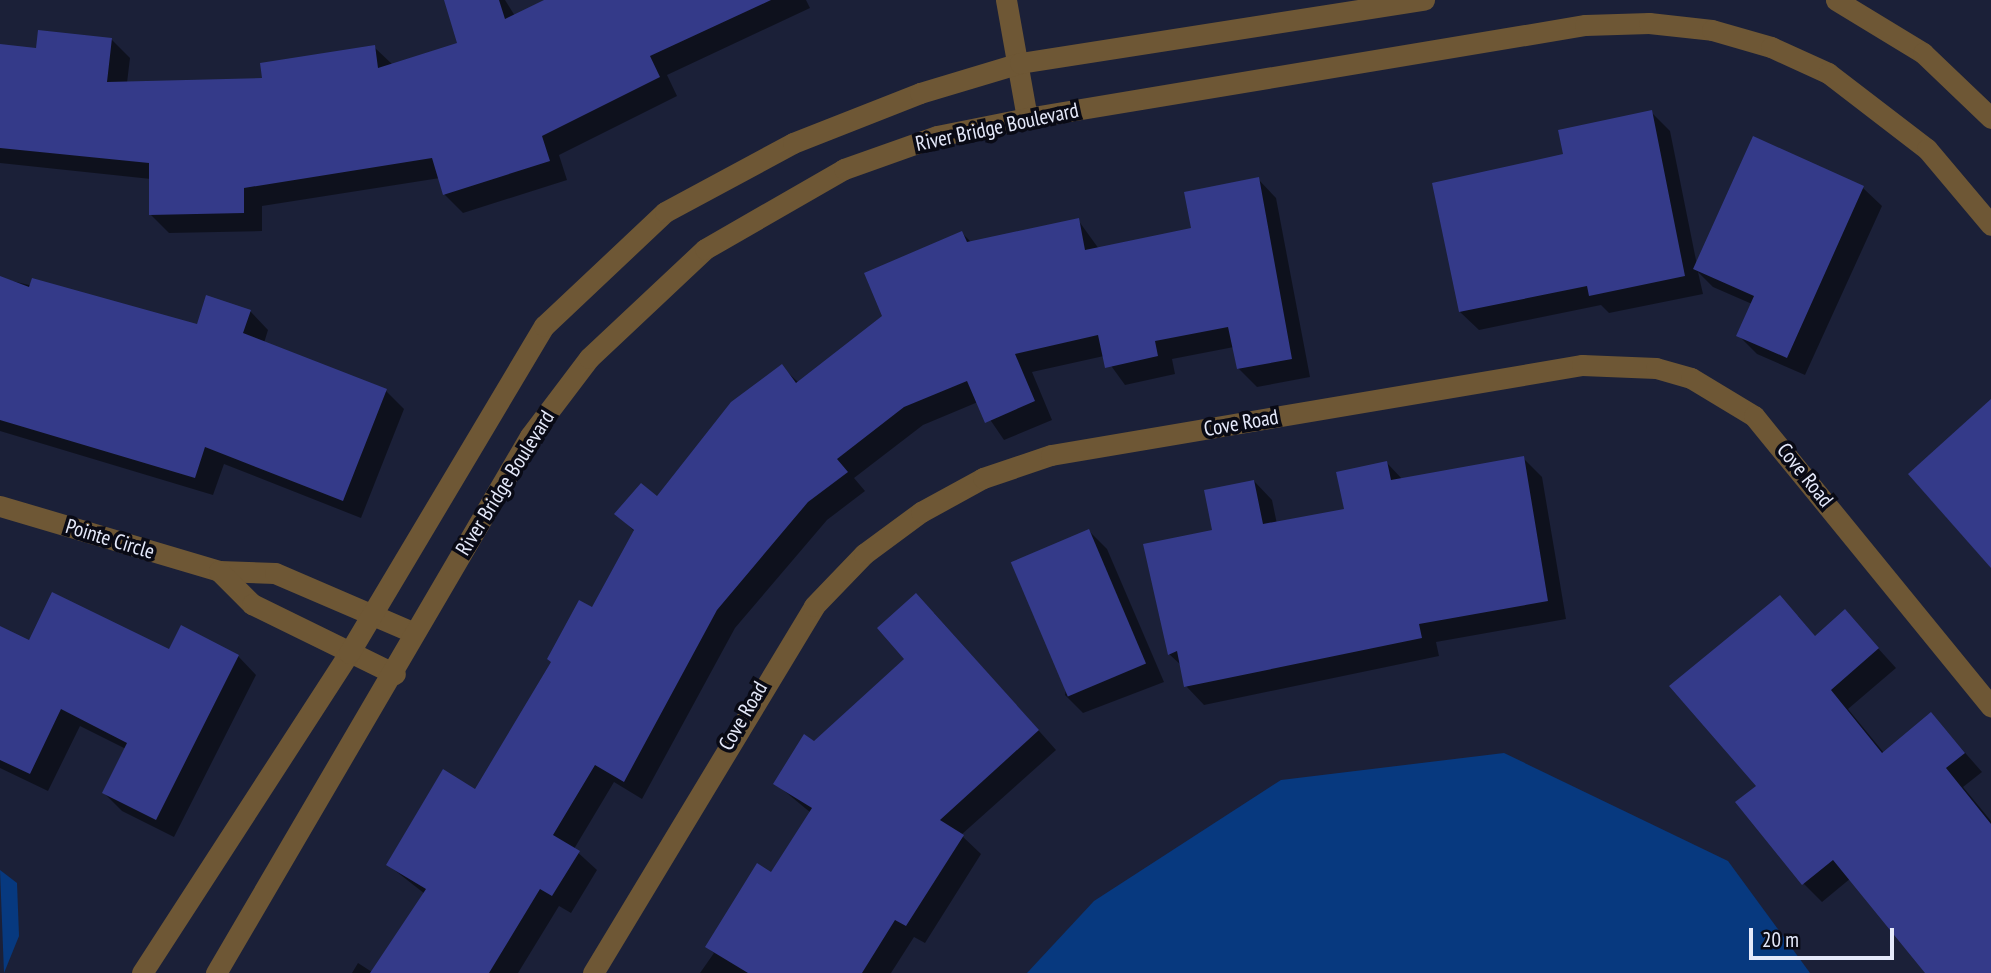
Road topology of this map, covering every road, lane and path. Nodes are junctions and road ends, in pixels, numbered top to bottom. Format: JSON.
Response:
{"nodes":[{"id":1,"x":1006,"y":0,"type":"edge"},
{"id":2,"x":1424,"y":0,"type":"edge"},
{"id":3,"x":1836,"y":0,"type":"edge"},
{"id":4,"x":1020,"y":63,"type":"junction"},
{"id":5,"x":1027,"y":118,"type":"junction"},
{"id":6,"x":1991,"y":118,"type":"edge"},
{"id":7,"x":1991,"y":225,"type":"edge"},
{"id":8,"x":0,"y":506,"type":"edge"},
{"id":9,"x":219,"y":572,"type":"junction"},
{"id":10,"x":369,"y":618,"type":"junction"},
{"id":11,"x":414,"y":634,"type":"junction"},
{"id":12,"x":349,"y":653,"type":"junction"},
{"id":13,"x":395,"y":674,"type":"junction"},
{"id":14,"x":1991,"y":707,"type":"edge"},
{"id":15,"x":142,"y":973,"type":"edge"},
{"id":16,"x":216,"y":973,"type":"edge"},
{"id":17,"x":593,"y":973,"type":"edge"}],
"edges":[{"from":1,"to":4,"type":"street"},
{"from":2,"to":4,"type":"street"},
{"from":3,"to":6,"type":"street"},
{"from":4,"to":5,"type":"street"},
{"from":4,"to":10,"type":"street"},
{"from":5,"to":7,"type":"street","name":"River Bridge Boulevard"},
{"from":5,"to":11,"type":"street","name":"River Bridge Boulevard"},
{"from":8,"to":9,"type":"street","name":"Pointe Circle"},
{"from":9,"to":10,"type":"street","name":"Pointe Circle"},
{"from":9,"to":12,"type":"street","name":"Pointe Circle"},
{"from":10,"to":11,"type":"street","name":"Pointe Circle"},
{"from":10,"to":12,"type":"street"},
{"from":11,"to":13,"type":"street","name":"River Bridge Boulevard"},
{"from":12,"to":13,"type":"street","name":"Pointe Circle"},
{"from":12,"to":15,"type":"street"},
{"from":13,"to":16,"type":"street","name":"River Bridge Boulevard"},
{"from":14,"to":17,"type":"street","name":"Cove Road"}]}
